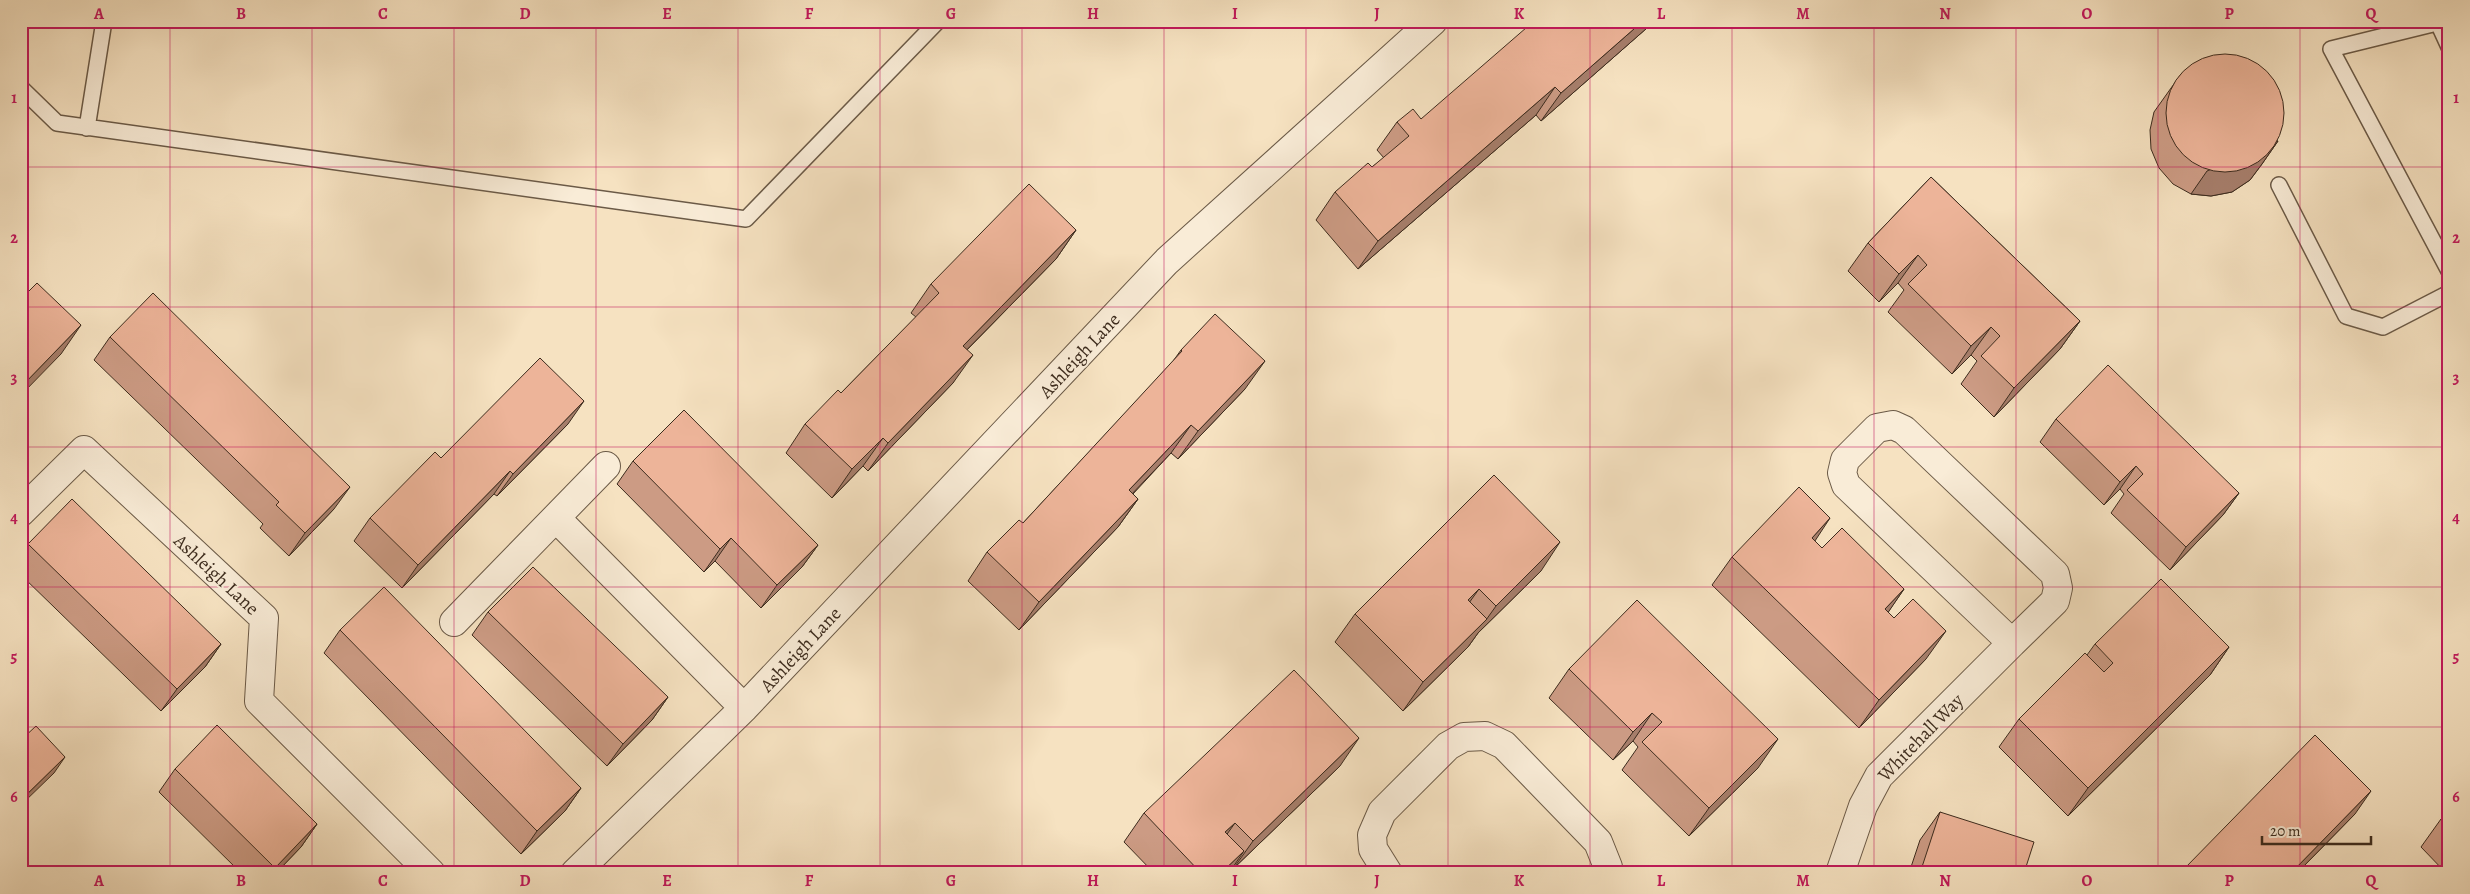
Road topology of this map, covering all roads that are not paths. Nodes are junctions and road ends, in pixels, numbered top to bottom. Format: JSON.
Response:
{"nodes":[{"id":1,"x":104,"y":21,"type":"edge"},
{"id":2,"x":938,"y":21,"type":"edge"},
{"id":3,"x":1433,"y":21,"type":"edge"},
{"id":4,"x":2442,"y":22,"type":"edge"},
{"id":5,"x":2449,"y":47,"type":"edge"},
{"id":6,"x":21,"y":88,"type":"edge"},
{"id":7,"x":88,"y":128,"type":"junction"},
{"id":8,"x":2279,"y":185,"type":"dead end"},
{"id":9,"x":2449,"y":271,"type":"edge"},
{"id":10,"x":2449,"y":293,"type":"edge"},
{"id":11,"x":606,"y":466,"type":"dead end"},
{"id":12,"x":21,"y":512,"type":"edge"},
{"id":13,"x":556,"y":518,"type":"junction"},
{"id":14,"x":454,"y":622,"type":"dead end"},
{"id":15,"x":2012,"y":643,"type":"junction"},
{"id":16,"x":744,"y":708,"type":"junction"},
{"id":17,"x":1614,"y":871,"type":"edge"},
{"id":18,"x":432,"y":873,"type":"edge"},
{"id":19,"x":575,"y":873,"type":"edge"},
{"id":20,"x":1388,"y":873,"type":"edge"},
{"id":21,"x":1840,"y":873,"type":"edge"}],
"edges":[{"from":1,"to":7,"type":"lane"},
{"from":2,"to":7,"type":"lane"},
{"from":3,"to":16,"type":"street","name":"Ashleigh Lane"},
{"from":4,"to":5,"type":"lane"},
{"from":4,"to":9,"type":"lane"},
{"from":6,"to":7,"type":"lane"},
{"from":8,"to":10,"type":"lane"},
{"from":11,"to":13,"type":"street"},
{"from":12,"to":18,"type":"street","name":"Ashleigh Lane"},
{"from":13,"to":14,"type":"street"},
{"from":13,"to":16,"type":"street","name":"Ashleigh Lane"},
{"from":15,"to":15,"type":"street","name":"Whitehall Way"},
{"from":15,"to":21,"type":"street","name":"Whitehall Way"},
{"from":16,"to":19,"type":"street","name":"Ashleigh Lane"},
{"from":17,"to":20,"type":"street"}]}
